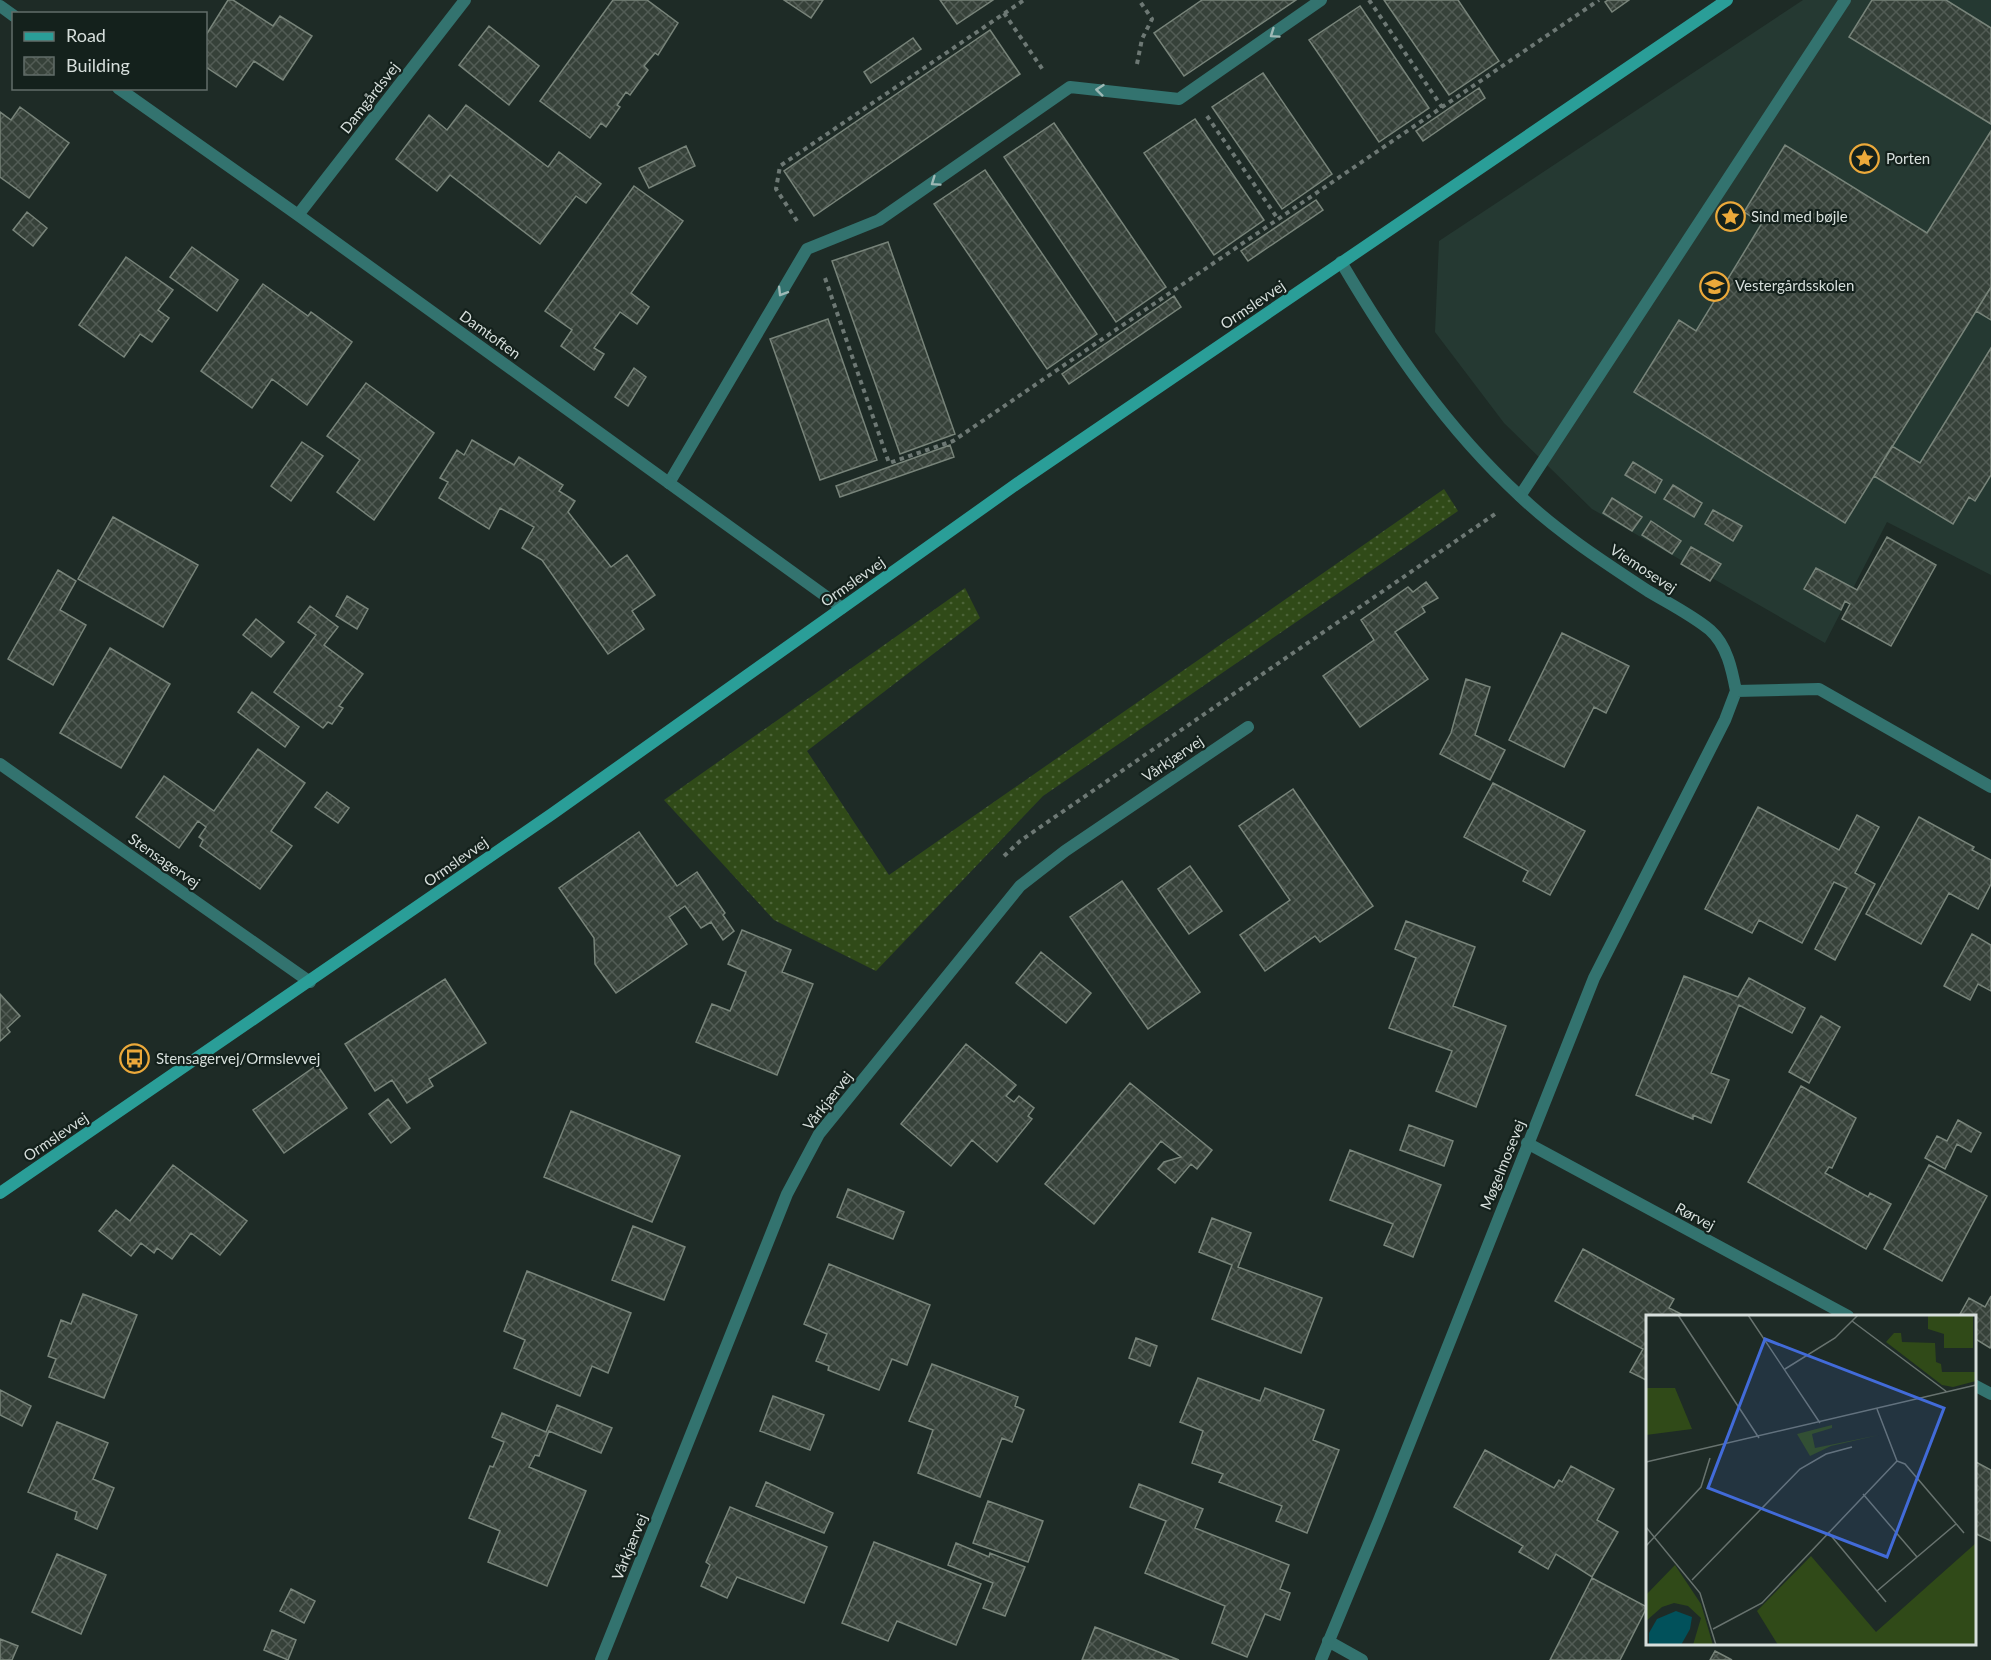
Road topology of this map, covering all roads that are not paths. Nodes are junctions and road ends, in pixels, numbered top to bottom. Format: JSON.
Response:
{"nodes":[{"id":1,"x":465,"y":0,"type":"edge"},
{"id":2,"x":1322,"y":0,"type":"edge"},
{"id":3,"x":1727,"y":0,"type":"edge"},
{"id":4,"x":1845,"y":0,"type":"edge"},
{"id":5,"x":121,"y":90,"type":"edge"},
{"id":6,"x":298,"y":215,"type":"junction"},
{"id":7,"x":1341,"y":262,"type":"junction"},
{"id":8,"x":669,"y":483,"type":"junction"},
{"id":9,"x":1520,"y":496,"type":"junction"},
{"id":10,"x":842,"y":608,"type":"junction"},
{"id":11,"x":1736,"y":692,"type":"junction"},
{"id":12,"x":1248,"y":727,"type":"dead end"},
{"id":13,"x":0,"y":764,"type":"edge"},
{"id":14,"x":1991,"y":787,"type":"edge"},
{"id":15,"x":310,"y":982,"type":"junction"},
{"id":16,"x":1527,"y":1143,"type":"junction"},
{"id":17,"x":0,"y":1193,"type":"edge"},
{"id":18,"x":1844,"y":1315,"type":"edge"},
{"id":19,"x":1976,"y":1386,"type":"edge"},
{"id":20,"x":1991,"y":1394,"type":"edge"},
{"id":21,"x":1328,"y":1641,"type":"junction"},
{"id":22,"x":601,"y":1660,"type":"edge"},
{"id":23,"x":1321,"y":1660,"type":"edge"},
{"id":24,"x":1362,"y":1660,"type":"edge"}],
"edges":[{"from":1,"to":6,"type":"street","name":"Damgårdsvej"},
{"from":2,"to":8,"type":"street","one_way":true},
{"from":3,"to":7,"type":"street","name":"Ormslevvej"},
{"from":4,"to":9,"type":"street"},
{"from":5,"to":6,"type":"street","name":"Damtoften"},
{"from":6,"to":8,"type":"street","name":"Damtoften"},
{"from":7,"to":9,"type":"street","name":"Viemosevej"},
{"from":7,"to":10,"type":"street","name":"Ormslevvej"},
{"from":8,"to":10,"type":"street","name":"Damtoften"},
{"from":9,"to":11,"type":"street","name":"Viemosevej"},
{"from":10,"to":15,"type":"street","name":"Ormslevvej"},
{"from":11,"to":14,"type":"street"},
{"from":11,"to":16,"type":"street","name":"Møgelmosevej"},
{"from":12,"to":22,"type":"street","name":"Vårkjærvej"},
{"from":13,"to":15,"type":"street","name":"Stensagervej"},
{"from":15,"to":17,"type":"street","name":"Ormslevvej"},
{"from":16,"to":18,"type":"street","name":"Rørvej"},
{"from":16,"to":21,"type":"street","name":"Møgelmosevej"},
{"from":19,"to":20,"type":"street"},
{"from":21,"to":23,"type":"street","name":"Møgelmosevej"},
{"from":21,"to":24,"type":"street"}]}
